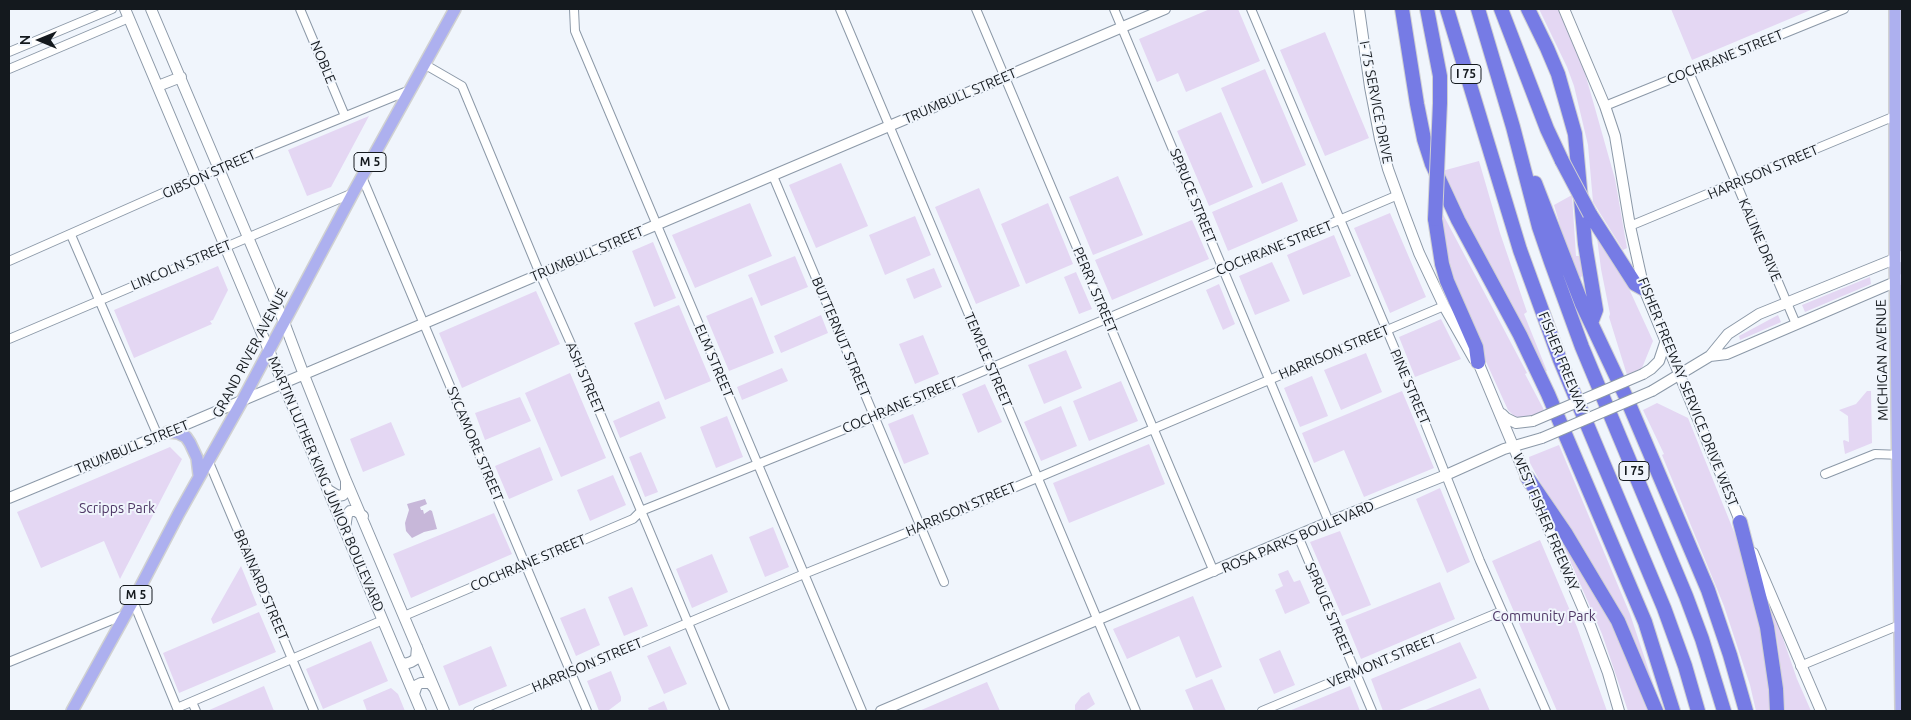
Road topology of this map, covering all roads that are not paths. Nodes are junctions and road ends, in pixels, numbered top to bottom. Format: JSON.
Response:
{"nodes":[{"id":1,"x":112,"y":9,"type":"edge"},
{"id":2,"x":151,"y":9,"type":"edge"},
{"id":3,"x":300,"y":9,"type":"edge"},
{"id":4,"x":454,"y":9,"type":"edge"},
{"id":5,"x":574,"y":9,"type":"edge"},
{"id":6,"x":840,"y":9,"type":"edge"},
{"id":7,"x":976,"y":9,"type":"edge"},
{"id":8,"x":1114,"y":9,"type":"edge"},
{"id":9,"x":1165,"y":9,"type":"edge"},
{"id":10,"x":1250,"y":9,"type":"edge"},
{"id":11,"x":1359,"y":9,"type":"edge"},
{"id":12,"x":1402,"y":9,"type":"edge"},
{"id":13,"x":1427,"y":9,"type":"edge"},
{"id":14,"x":1447,"y":9,"type":"edge"},
{"id":15,"x":1478,"y":9,"type":"edge"},
{"id":16,"x":1500,"y":9,"type":"edge"},
{"id":17,"x":1528,"y":9,"type":"edge"},
{"id":18,"x":1564,"y":9,"type":"edge"},
{"id":19,"x":1844,"y":9,"type":"edge"},
{"id":20,"x":1895,"y":9,"type":"edge"},
{"id":21,"x":127,"y":13,"type":"edge"},
{"id":22,"x":1122,"y":27,"type":"junction"},
{"id":23,"x":9,"y":52,"type":"edge"},
{"id":24,"x":424,"y":64,"type":"junction"},
{"id":25,"x":9,"y":69,"type":"edge"},
{"id":26,"x":1689,"y":72,"type":"junction"},
{"id":27,"x":181,"y":76,"type":"junction"},
{"id":28,"x":1005,"y":77,"type":"junction"},
{"id":29,"x":1899,"y":85,"type":"edge"},
{"id":30,"x":158,"y":86,"type":"junction"},
{"id":31,"x":410,"y":90,"type":"junction"},
{"id":32,"x":1605,"y":106,"type":"junction"},
{"id":33,"x":345,"y":116,"type":"junction"},
{"id":34,"x":1896,"y":116,"type":"junction"},
{"id":35,"x":889,"y":126,"type":"junction"},
{"id":36,"x":1513,"y":127,"type":"junction"},
{"id":37,"x":220,"y":169,"type":"junction"},
{"id":38,"x":362,"y":176,"type":"junction"},
{"id":39,"x":773,"y":176,"type":"junction"},
{"id":40,"x":197,"y":179,"type":"junction"},
{"id":41,"x":1736,"y":183,"type":"junction"},
{"id":42,"x":353,"y":193,"type":"junction"},
{"id":43,"x":1398,"y":195,"type":"junction"},
{"id":44,"x":1340,"y":220,"type":"junction"},
{"id":45,"x":656,"y":225,"type":"junction"},
{"id":46,"x":1630,"y":226,"type":"junction"},
{"id":47,"x":71,"y":235,"type":"junction"},
{"id":48,"x":248,"y":237,"type":"junction"},
{"id":49,"x":225,"y":246,"type":"junction"},
{"id":50,"x":1899,"y":257,"type":"edge"},
{"id":51,"x":9,"y":261,"type":"edge"},
{"id":52,"x":1223,"y":269,"type":"junction"},
{"id":53,"x":540,"y":274,"type":"junction"},
{"id":54,"x":1899,"y":280,"type":"edge"},
{"id":55,"x":1644,"y":289,"type":"junction"},
{"id":56,"x":99,"y":300,"type":"junction"},
{"id":57,"x":1786,"y":302,"type":"junction"},
{"id":58,"x":1444,"y":306,"type":"junction"},
{"id":59,"x":1107,"y":318,"type":"junction"},
{"id":60,"x":284,"y":322,"type":"junction"},
{"id":61,"x":1591,"y":323,"type":"junction"},
{"id":62,"x":423,"y":324,"type":"junction"},
{"id":63,"x":1796,"y":324,"type":"junction"},
{"id":64,"x":1386,"y":330,"type":"junction"},
{"id":65,"x":9,"y":339,"type":"edge"},
{"id":66,"x":1666,"y":340,"type":"junction"},
{"id":67,"x":269,"y":350,"type":"junction"},
{"id":68,"x":1710,"y":356,"type":"junction"},
{"id":69,"x":1478,"y":362,"type":"junction"},
{"id":70,"x":991,"y":367,"type":"junction"},
{"id":71,"x":304,"y":375,"type":"junction"},
{"id":72,"x":1680,"y":375,"type":"junction"},
{"id":73,"x":1269,"y":379,"type":"junction"},
{"id":74,"x":283,"y":384,"type":"junction"},
{"id":75,"x":242,"y":401,"type":"junction"},
{"id":76,"x":1500,"y":411,"type":"junction"},
{"id":77,"x":875,"y":417,"type":"junction"},
{"id":78,"x":1153,"y":428,"type":"junction"},
{"id":79,"x":163,"y":434,"type":"junction"},
{"id":80,"x":1514,"y":447,"type":"junction"},
{"id":81,"x":1900,"y":455,"type":"edge"},
{"id":82,"x":208,"y":460,"type":"junction"},
{"id":83,"x":758,"y":464,"type":"junction"},
{"id":84,"x":1825,"y":474,"type":"dead end"},
{"id":85,"x":1446,"y":475,"type":"junction"},
{"id":86,"x":1037,"y":476,"type":"junction"},
{"id":87,"x":198,"y":477,"type":"junction"},
{"id":88,"x":346,"y":478,"type":"junction"},
{"id":89,"x":1527,"y":478,"type":"junction"},
{"id":90,"x":328,"y":490,"type":"junction"},
{"id":91,"x":9,"y":498,"type":"edge"},
{"id":92,"x":642,"y":511,"type":"junction"},
{"id":93,"x":363,"y":516,"type":"junction"},
{"id":94,"x":1329,"y":522,"type":"junction"},
{"id":95,"x":1740,"y":522,"type":"junction"},
{"id":96,"x":921,"y":527,"type":"junction"},
{"id":97,"x":345,"y":530,"type":"junction"},
{"id":98,"x":1298,"y":536,"type":"junction"},
{"id":99,"x":526,"y":565,"type":"junction"},
{"id":100,"x":1214,"y":572,"type":"junction"},
{"id":101,"x":804,"y":574,"type":"junction"},
{"id":102,"x":944,"y":582,"type":"dead end"},
{"id":103,"x":133,"y":601,"type":"junction"},
{"id":104,"x":1502,"y":611,"type":"junction"},
{"id":105,"x":124,"y":615,"type":"junction"},
{"id":106,"x":404,"y":616,"type":"junction"},
{"id":107,"x":383,"y":620,"type":"junction"},
{"id":108,"x":1098,"y":620,"type":"junction"},
{"id":109,"x":688,"y":623,"type":"junction"},
{"id":110,"x":1901,"y":624,"type":"edge"},
{"id":111,"x":417,"y":647,"type":"junction"},
{"id":112,"x":292,"y":659,"type":"junction"},
{"id":113,"x":9,"y":662,"type":"edge"},
{"id":114,"x":400,"y":662,"type":"junction"},
{"id":115,"x":1800,"y":666,"type":"junction"},
{"id":116,"x":571,"y":672,"type":"junction"},
{"id":117,"x":1355,"y":672,"type":"junction"},
{"id":118,"x":435,"y":689,"type":"junction"},
{"id":119,"x":414,"y":694,"type":"junction"},
{"id":120,"x":192,"y":702,"type":"junction"},
{"id":121,"x":72,"y":711,"type":"edge"},
{"id":122,"x":196,"y":711,"type":"edge"},
{"id":123,"x":314,"y":711,"type":"edge"},
{"id":124,"x":421,"y":711,"type":"edge"},
{"id":125,"x":444,"y":711,"type":"edge"},
{"id":126,"x":478,"y":711,"type":"edge"},
{"id":127,"x":587,"y":711,"type":"edge"},
{"id":128,"x":725,"y":711,"type":"edge"},
{"id":129,"x":862,"y":711,"type":"edge"},
{"id":130,"x":881,"y":711,"type":"edge"},
{"id":131,"x":1136,"y":711,"type":"edge"},
{"id":132,"x":1262,"y":711,"type":"edge"},
{"id":133,"x":1372,"y":711,"type":"edge"},
{"id":134,"x":1546,"y":711,"type":"edge"},
{"id":135,"x":1619,"y":711,"type":"edge"},
{"id":136,"x":1656,"y":711,"type":"edge"},
{"id":137,"x":1673,"y":711,"type":"edge"},
{"id":138,"x":1698,"y":711,"type":"edge"},
{"id":139,"x":1724,"y":711,"type":"edge"},
{"id":140,"x":1746,"y":711,"type":"edge"},
{"id":141,"x":1777,"y":711,"type":"edge"},
{"id":142,"x":1820,"y":711,"type":"edge"},
{"id":143,"x":1901,"y":711,"type":"edge"}],
"edges":[{"from":1,"to":23,"type":"street"},
{"from":2,"to":27,"type":"street","name":"MARTIN LUTHER KING JUNIOR BOULEVARD"},
{"from":3,"to":33,"type":"street","name":"NOBLE"},
{"from":4,"to":24,"type":"main road","name":"GRAND RIVER AVENUE","number":"M 5"},
{"from":5,"to":45,"type":"street","name":"ELM STREET"},
{"from":6,"to":35,"type":"street","name":"TEMPLE STREET"},
{"from":7,"to":28,"type":"street","name":"PERRY STREET"},
{"from":8,"to":22,"type":"street","name":"SPRUCE STREET"},
{"from":9,"to":22,"type":"street","name":"TRUMBULL STREET"},
{"from":10,"to":44,"type":"street","name":"PINE STREET"},
{"from":11,"to":43,"type":"street","name":"I- 75 SERVICE DRIVE"},
{"from":12,"to":137,"type":"highway"},
{"from":13,"to":69,"type":"highway","bridge":true},
{"from":14,"to":138,"type":"highway","name":"FISHER FREEWAY","number":"I 75"},
{"from":15,"to":36,"type":"highway","name":"FISHER FREEWAY","number":"I 75"},
{"from":16,"to":55,"type":"highway","bridge":true},
{"from":17,"to":61,"type":"highway"},
{"from":18,"to":32,"type":"street","name":"FISHER FREEWAY SERVICE DRIVE WEST"},
{"from":19,"to":26,"type":"street","name":"COCHRANE STREET"},
{"from":20,"to":29,"type":"main road","name":"MICHIGAN AVENUE"},
{"from":21,"to":25,"type":"street"},
{"from":21,"to":30,"type":"street","name":"MARTIN LUTHER KING JUNIOR BOULEVARD"},
{"from":22,"to":28,"type":"street","name":"TRUMBULL STREET"},
{"from":22,"to":52,"type":"street","name":"SPRUCE STREET"},
{"from":24,"to":31,"type":"main road","name":"GRAND RIVER AVENUE","number":"M 5"},
{"from":24,"to":53,"type":"street","name":"ASH STREET"},
{"from":26,"to":32,"type":"street","name":"COCHRANE STREET"},
{"from":26,"to":41,"type":"street","name":"KALINE DRIVE"},
{"from":27,"to":30,"type":"street"},
{"from":27,"to":37,"type":"street","name":"MARTIN LUTHER KING JUNIOR BOULEVARD"},
{"from":28,"to":35,"type":"street","name":"TRUMBULL STREET"},
{"from":28,"to":59,"type":"street","name":"PERRY STREET"},
{"from":29,"to":34,"type":"main road","name":"MICHIGAN AVENUE"},
{"from":30,"to":40,"type":"street","name":"MARTIN LUTHER KING JUNIOR BOULEVARD"},
{"from":31,"to":33,"type":"street","name":"GIBSON STREET"},
{"from":31,"to":38,"type":"main road","name":"GRAND RIVER AVENUE","number":"M 5"},
{"from":32,"to":46,"type":"street","name":"FISHER FREEWAY SERVICE DRIVE WEST"},
{"from":33,"to":37,"type":"street","name":"GIBSON STREET"},
{"from":34,"to":41,"type":"street","name":"HARRISON STREET"},
{"from":34,"to":50,"type":"main road","name":"MICHIGAN AVENUE"},
{"from":35,"to":39,"type":"street","name":"TRUMBULL STREET"},
{"from":35,"to":70,"type":"street","name":"TEMPLE STREET"},
{"from":36,"to":61,"type":"highway"},
{"from":36,"to":139,"type":"highway","name":"FISHER FREEWAY","number":"I 75"},
{"from":37,"to":40,"type":"street","name":"GIBSON STREET"},
{"from":37,"to":48,"type":"street","name":"MARTIN LUTHER KING JUNIOR BOULEVARD"},
{"from":38,"to":42,"type":"main road","name":"GRAND RIVER AVENUE","number":"M 5"},
{"from":38,"to":62,"type":"street","name":"SYCAMORE STREET"},
{"from":39,"to":45,"type":"street","name":"TRUMBULL STREET"},
{"from":39,"to":77,"type":"street","name":"BUTTERNUT STREET"},
{"from":40,"to":47,"type":"street","name":"GIBSON STREET"},
{"from":40,"to":49,"type":"street","name":"MARTIN LUTHER KING JUNIOR BOULEVARD"},
{"from":41,"to":46,"type":"street","name":"HARRISON STREET"},
{"from":41,"to":57,"type":"street","name":"KALINE DRIVE"},
{"from":42,"to":48,"type":"street","name":"LINCOLN STREET"},
{"from":42,"to":60,"type":"main road","name":"GRAND RIVER AVENUE","number":"M 5"},
{"from":43,"to":44,"type":"street","name":"COCHRANE STREET"},
{"from":43,"to":58,"type":"street"},
{"from":44,"to":52,"type":"street","name":"COCHRANE STREET"},
{"from":44,"to":64,"type":"street","name":"PINE STREET"},
{"from":45,"to":53,"type":"street","name":"TRUMBULL STREET"},
{"from":45,"to":83,"type":"street","name":"ELM STREET"},
{"from":46,"to":55,"type":"street","name":"FISHER FREEWAY SERVICE DRIVE WEST"},
{"from":47,"to":51,"type":"street","name":"GIBSON STREET"},
{"from":47,"to":56,"type":"street"},
{"from":48,"to":49,"type":"street","name":"LINCOLN STREET"},
{"from":48,"to":60,"type":"street","name":"MARTIN LUTHER KING JUNIOR BOULEVARD"},
{"from":49,"to":56,"type":"street","name":"LINCOLN STREET"},
{"from":49,"to":67,"type":"street","name":"MARTIN LUTHER KING JUNIOR BOULEVARD"},
{"from":50,"to":54,"type":"main road","name":"MICHIGAN AVENUE"},
{"from":50,"to":57,"type":"street","name":"ROSA PARKS BOULEVARD"},
{"from":52,"to":59,"type":"street","name":"COCHRANE STREET"},
{"from":52,"to":73,"type":"street","name":"SPRUCE STREET"},
{"from":53,"to":62,"type":"street","name":"TRUMBULL STREET"},
{"from":53,"to":92,"type":"street","name":"ASH STREET"},
{"from":54,"to":63,"type":"street","name":"ROSA PARKS BOULEVARD"},
{"from":54,"to":81,"type":"main road","name":"MICHIGAN AVENUE"},
{"from":55,"to":66,"type":"street","name":"FISHER FREEWAY SERVICE DRIVE WEST"},
{"from":56,"to":65,"type":"street","name":"LINCOLN STREET"},
{"from":56,"to":79,"type":"street"},
{"from":57,"to":63,"type":"street","name":"KALINE DRIVE"},
{"from":57,"to":68,"type":"street","name":"ROSA PARKS BOULEVARD"},
{"from":58,"to":64,"type":"street","name":"HARRISON STREET"},
{"from":58,"to":69,"type":"street","name":"WEST FISHER FREEWAY"},
{"from":59,"to":70,"type":"street","name":"COCHRANE STREET"},
{"from":59,"to":78,"type":"street","name":"PERRY STREET"},
{"from":60,"to":67,"type":"main road","name":"GRAND RIVER AVENUE","number":"M 5"},
{"from":60,"to":71,"type":"street","name":"MARTIN LUTHER KING JUNIOR BOULEVARD"},
{"from":61,"to":140,"type":"highway"},
{"from":62,"to":71,"type":"street","name":"TRUMBULL STREET"},
{"from":62,"to":99,"type":"street","name":"SYCAMORE STREET"},
{"from":63,"to":68,"type":"street","name":"ROSA PARKS BOULEVARD"},
{"from":64,"to":73,"type":"street","name":"HARRISON STREET"},
{"from":64,"to":85,"type":"street","name":"PINE STREET"},
{"from":66,"to":72,"type":"street","name":"FISHER FREEWAY SERVICE DRIVE WEST"},
{"from":66,"to":76,"type":"street","bridge":true},
{"from":67,"to":74,"type":"street","name":"MARTIN LUTHER KING JUNIOR BOULEVARD"},
{"from":67,"to":75,"type":"main road","name":"GRAND RIVER AVENUE","number":"M 5"},
{"from":68,"to":72,"type":"street","name":"ROSA PARKS BOULEVARD"},
{"from":69,"to":76,"type":"street","name":"WEST FISHER FREEWAY"},
{"from":70,"to":77,"type":"street","name":"COCHRANE STREET"},
{"from":70,"to":86,"type":"street","name":"TEMPLE STREET"},
{"from":71,"to":74,"type":"street","name":"TRUMBULL STREET"},
{"from":71,"to":88,"type":"street","name":"MARTIN LUTHER KING JUNIOR BOULEVARD"},
{"from":72,"to":80,"type":"street","name":"ROSA PARKS BOULEVARD","bridge":true},
{"from":72,"to":95,"type":"street","name":"FISHER FREEWAY SERVICE DRIVE WEST"},
{"from":73,"to":78,"type":"street","name":"HARRISON STREET"},
{"from":73,"to":94,"type":"street","name":"SPRUCE STREET"},
{"from":74,"to":75,"type":"street","name":"TRUMBULL STREET"},
{"from":74,"to":90,"type":"street","name":"MARTIN LUTHER KING JUNIOR BOULEVARD"},
{"from":75,"to":79,"type":"street","name":"TRUMBULL STREET"},
{"from":75,"to":82,"type":"main road","name":"GRAND RIVER AVENUE","number":"M 5"},
{"from":76,"to":80,"type":"street","name":"WEST FISHER FREEWAY"},
{"from":77,"to":83,"type":"street","name":"COCHRANE STREET"},
{"from":77,"to":96,"type":"street","name":"BUTTERNUT STREET"},
{"from":78,"to":86,"type":"street","name":"HARRISON STREET"},
{"from":78,"to":100,"type":"street","name":"PERRY STREET"},
{"from":79,"to":87,"type":"main road"},
{"from":79,"to":91,"type":"street","name":"TRUMBULL STREET"},
{"from":80,"to":85,"type":"street","name":"ROSA PARKS BOULEVARD"},
{"from":80,"to":89,"type":"street","name":"WEST FISHER FREEWAY"},
{"from":81,"to":84,"type":"street"},
{"from":81,"to":110,"type":"main road","name":"MICHIGAN AVENUE"},
{"from":82,"to":87,"type":"main road","name":"GRAND RIVER AVENUE","number":"M 5"},
{"from":82,"to":112,"type":"street","name":"BRAINARD STREET"},
{"from":83,"to":92,"type":"street","name":"COCHRANE STREET"},
{"from":83,"to":101,"type":"street","name":"ELM STREET"},
{"from":85,"to":94,"type":"street","name":"ROSA PARKS BOULEVARD"},
{"from":85,"to":104,"type":"street","name":"PINE STREET"},
{"from":86,"to":96,"type":"street","name":"HARRISON STREET"},
{"from":86,"to":108,"type":"street","name":"TEMPLE STREET"},
{"from":87,"to":103,"type":"main road","name":"GRAND RIVER AVENUE","number":"M 5"},
{"from":88,"to":90,"type":"street"},
{"from":88,"to":93,"type":"street","name":"MARTIN LUTHER KING JUNIOR BOULEVARD"},
{"from":89,"to":135,"type":"street","name":"WEST FISHER FREEWAY"},
{"from":89,"to":136,"type":"highway"},
{"from":90,"to":97,"type":"street","name":"MARTIN LUTHER KING JUNIOR BOULEVARD"},
{"from":92,"to":99,"type":"street","name":"COCHRANE STREET"},
{"from":92,"to":109,"type":"street","name":"ASH STREET"},
{"from":93,"to":97,"type":"street"},
{"from":93,"to":106,"type":"street","name":"MARTIN LUTHER KING JUNIOR BOULEVARD"},
{"from":94,"to":98,"type":"street","name":"ROSA PARKS BOULEVARD"},
{"from":95,"to":115,"type":"street","name":"FISHER FREEWAY SERVICE DRIVE WEST"},
{"from":95,"to":141,"type":"highway"},
{"from":96,"to":101,"type":"street","name":"HARRISON STREET"},
{"from":96,"to":102,"type":"street","name":"BUTTERNUT STREET"},
{"from":97,"to":107,"type":"street","name":"MARTIN LUTHER KING JUNIOR BOULEVARD"},
{"from":98,"to":100,"type":"street","name":"ROSA PARKS BOULEVARD"},
{"from":98,"to":117,"type":"street","name":"SPRUCE STREET"},
{"from":99,"to":106,"type":"street","name":"COCHRANE STREET"},
{"from":99,"to":116,"type":"street","name":"SYCAMORE STREET"},
{"from":100,"to":108,"type":"street","name":"ROSA PARKS BOULEVARD"},
{"from":101,"to":109,"type":"street","name":"HARRISON STREET"},
{"from":101,"to":129,"type":"street","name":"ELM STREET"},
{"from":103,"to":105,"type":"main road","name":"GRAND RIVER AVENUE","number":"M 5"},
{"from":103,"to":120,"type":"street"},
{"from":104,"to":117,"type":"street","name":"VERMONT STREET"},
{"from":104,"to":134,"type":"street","name":"PINE STREET"},
{"from":105,"to":113,"type":"street"},
{"from":105,"to":121,"type":"main road","name":"GRAND RIVER AVENUE","number":"M 5"},
{"from":106,"to":111,"type":"street","name":"MARTIN LUTHER KING JUNIOR BOULEVARD"},
{"from":107,"to":112,"type":"street"},
{"from":107,"to":114,"type":"street","name":"MARTIN LUTHER KING JUNIOR BOULEVARD"},
{"from":108,"to":130,"type":"street","name":"ROSA PARKS BOULEVARD"},
{"from":108,"to":131,"type":"street","name":"TEMPLE STREET"},
{"from":109,"to":116,"type":"street","name":"HARRISON STREET"},
{"from":109,"to":128,"type":"street","name":"ASH STREET"},
{"from":110,"to":115,"type":"street"},
{"from":110,"to":143,"type":"main road","name":"MICHIGAN AVENUE"},
{"from":111,"to":114,"type":"street"},
{"from":111,"to":118,"type":"street","name":"MARTIN LUTHER KING JUNIOR BOULEVARD"},
{"from":112,"to":120,"type":"street"},
{"from":112,"to":123,"type":"street","name":"BRAINARD STREET"},
{"from":114,"to":119,"type":"street","name":"MARTIN LUTHER KING JUNIOR BOULEVARD"},
{"from":115,"to":142,"type":"street","name":"FISHER FREEWAY SERVICE DRIVE WEST"},
{"from":116,"to":126,"type":"street","name":"HARRISON STREET"},
{"from":116,"to":127,"type":"street","name":"SYCAMORE STREET"},
{"from":117,"to":132,"type":"street","name":"VERMONT STREET"},
{"from":117,"to":133,"type":"street","name":"SPRUCE STREET"},
{"from":118,"to":119,"type":"street"},
{"from":118,"to":125,"type":"street","name":"MARTIN LUTHER KING JUNIOR BOULEVARD"},
{"from":119,"to":124,"type":"street","name":"MARTIN LUTHER KING JUNIOR BOULEVARD"},
{"from":120,"to":122,"type":"street"}]}
